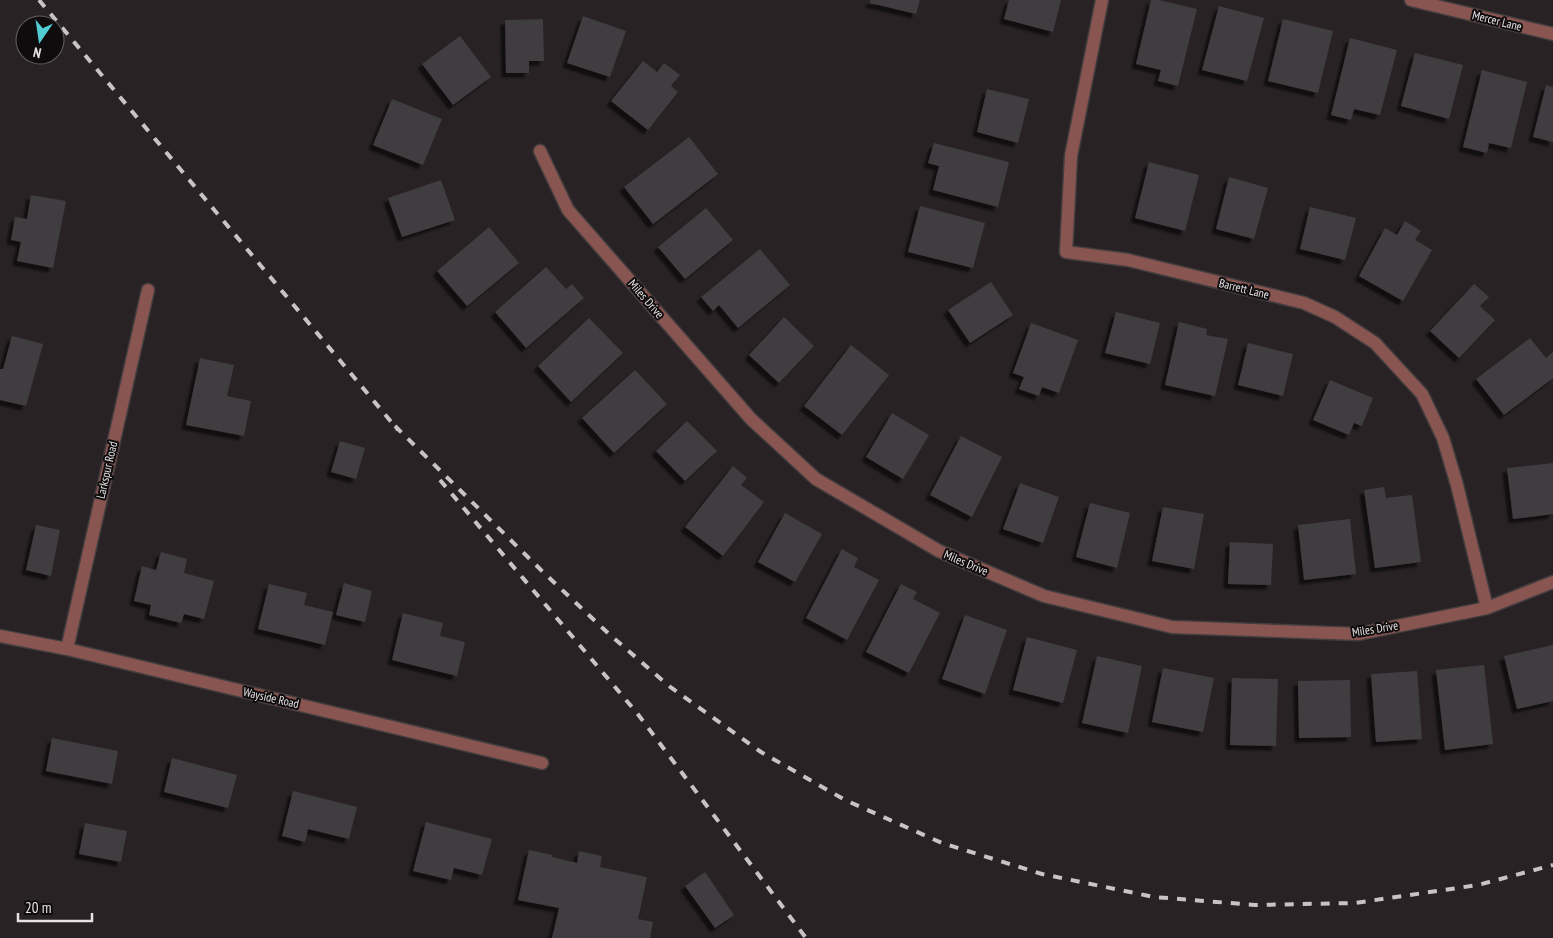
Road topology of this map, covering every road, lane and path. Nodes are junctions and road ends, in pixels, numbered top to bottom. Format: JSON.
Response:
{"nodes":[{"id":1,"x":1102,"y":0,"type":"edge"},
{"id":2,"x":1411,"y":0,"type":"edge"},
{"id":3,"x":1553,"y":34,"type":"edge"},
{"id":4,"x":540,"y":151,"type":"dead end"},
{"id":5,"x":148,"y":290,"type":"dead end"},
{"id":6,"x":1553,"y":582,"type":"edge"},
{"id":7,"x":1487,"y":608,"type":"junction"},
{"id":8,"x":0,"y":636,"type":"edge"},
{"id":9,"x":67,"y":649,"type":"junction"},
{"id":10,"x":542,"y":763,"type":"dead end"}],
"edges":[{"from":1,"to":7,"type":"street","name":"Barrett Lane"},
{"from":2,"to":3,"type":"street","name":"Mercer Lane"},
{"from":4,"to":7,"type":"street","name":"Miles Drive"},
{"from":5,"to":9,"type":"street","name":"Larkspur Road"},
{"from":6,"to":7,"type":"street","name":"Miles Drive"},
{"from":8,"to":9,"type":"street","name":"Wayside Road"},
{"from":9,"to":10,"type":"street","name":"Wayside Road"}]}
